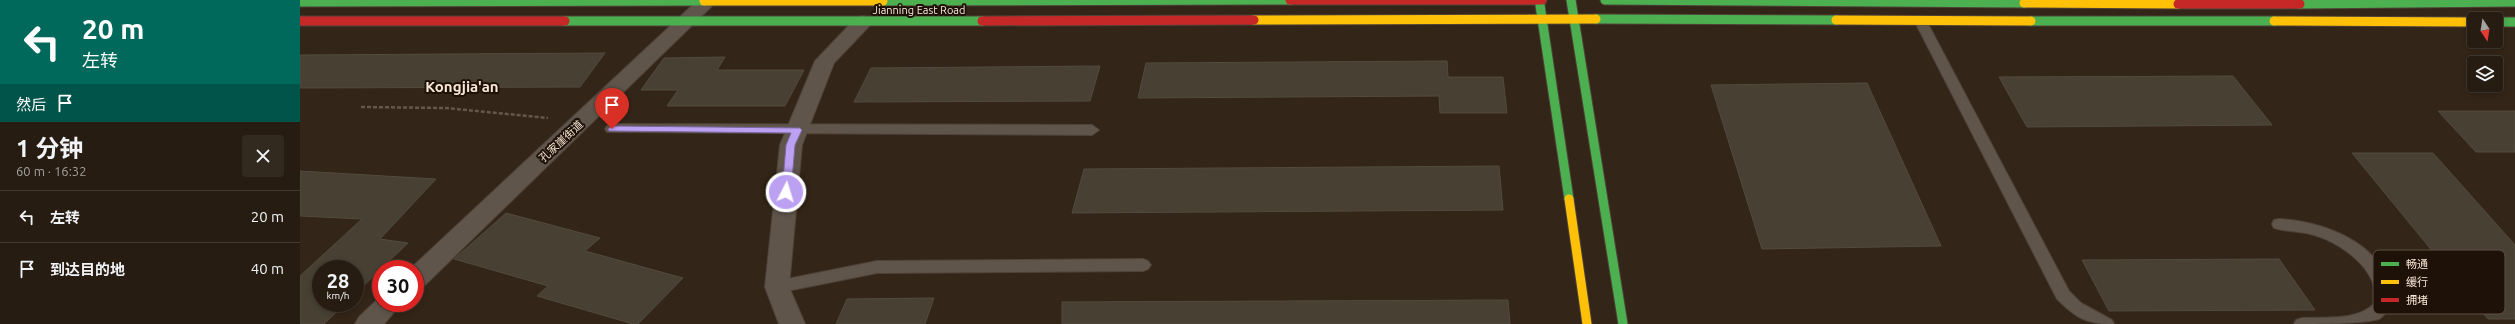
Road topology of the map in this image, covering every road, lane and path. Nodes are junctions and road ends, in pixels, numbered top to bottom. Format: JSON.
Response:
{"nodes":[{"id":1,"x":1539,"y":0,"type":"edge"},
{"id":2,"x":1542,"y":0,"type":"edge"},
{"id":3,"x":1571,"y":0,"type":"edge"},
{"id":4,"x":1605,"y":0,"type":"edge"},
{"id":5,"x":708,"y":1,"type":"edge"},
{"id":6,"x":300,"y":2,"type":"edge"},
{"id":7,"x":2515,"y":2,"type":"edge"},
{"id":8,"x":1542,"y":19,"type":"junction"},
{"id":9,"x":1574,"y":19,"type":"junction"},
{"id":10,"x":1920,"y":20,"type":"junction"},
{"id":11,"x":300,"y":21,"type":"edge"},
{"id":12,"x":689,"y":21,"type":"junction"},
{"id":13,"x":863,"y":22,"type":"junction"},
{"id":14,"x":2467,"y":22,"type":"edge"},
{"id":15,"x":2503,"y":22,"type":"edge"},
{"id":16,"x":2515,"y":22,"type":"edge"},
{"id":17,"x":361,"y":107,"type":"dead end"},
{"id":18,"x":582,"y":122,"type":"junction"},
{"id":19,"x":612,"y":129,"type":"dead end"},
{"id":20,"x":797,"y":130,"type":"junction"},
{"id":21,"x":1092,"y":130,"type":"dead end"},
{"id":22,"x":2279,"y":224,"type":"dead end"},
{"id":23,"x":1143,"y":265,"type":"dead end"},
{"id":24,"x":424,"y":271,"type":"edge"},
{"id":25,"x":2373,"y":272,"type":"edge"},
{"id":26,"x":778,"y":287,"type":"junction"},
{"id":27,"x":381,"y":312,"type":"edge"},
{"id":28,"x":2375,"y":314,"type":"edge"},
{"id":29,"x":368,"y":324,"type":"edge"},
{"id":30,"x":792,"y":324,"type":"edge"},
{"id":31,"x":1587,"y":324,"type":"edge"},
{"id":32,"x":1623,"y":324,"type":"edge"},
{"id":33,"x":2106,"y":324,"type":"edge"},
{"id":34,"x":2302,"y":324,"type":"edge"}],
"edges":[{"from":1,"to":2,"type":"main road","name":"Jianning East Road"},
{"from":1,"to":5,"type":"main road","name":"Jianning East Road"},
{"from":1,"to":8,"type":"main road"},
{"from":3,"to":9,"type":"main road"},
{"from":4,"to":7,"type":"main road"},
{"from":5,"to":6,"type":"main road","name":"Jianning East Road"},
{"from":5,"to":12,"type":"street","name":"孔家崖街道"},
{"from":8,"to":9,"type":"main road","name":"Jianning East Road"},
{"from":8,"to":13,"type":"main road","name":"Jianning East Road"},
{"from":8,"to":31,"type":"main road"},
{"from":9,"to":10,"type":"main road","name":"Jianning East Road"},
{"from":9,"to":32,"type":"main road"},
{"from":10,"to":14,"type":"main road","name":"Jianning East Road"},
{"from":10,"to":33,"type":"lane"},
{"from":11,"to":12,"type":"main road","name":"Jianning East Road"},
{"from":12,"to":13,"type":"main road","name":"Jianning East Road"},
{"from":12,"to":18,"type":"street","name":"孔家崖街道"},
{"from":13,"to":20,"type":"street"},
{"from":15,"to":16,"type":"main road"},
{"from":17,"to":18,"type":"path"},
{"from":18,"to":24,"type":"street","name":"孔家崖街道"},
{"from":19,"to":20,"type":"lane"},
{"from":20,"to":21,"type":"lane"},
{"from":20,"to":26,"type":"street"},
{"from":22,"to":25,"type":"lane"},
{"from":23,"to":26,"type":"lane"},
{"from":26,"to":30,"type":"street"},
{"from":27,"to":29,"type":"street"},
{"from":28,"to":34,"type":"lane"}]}
